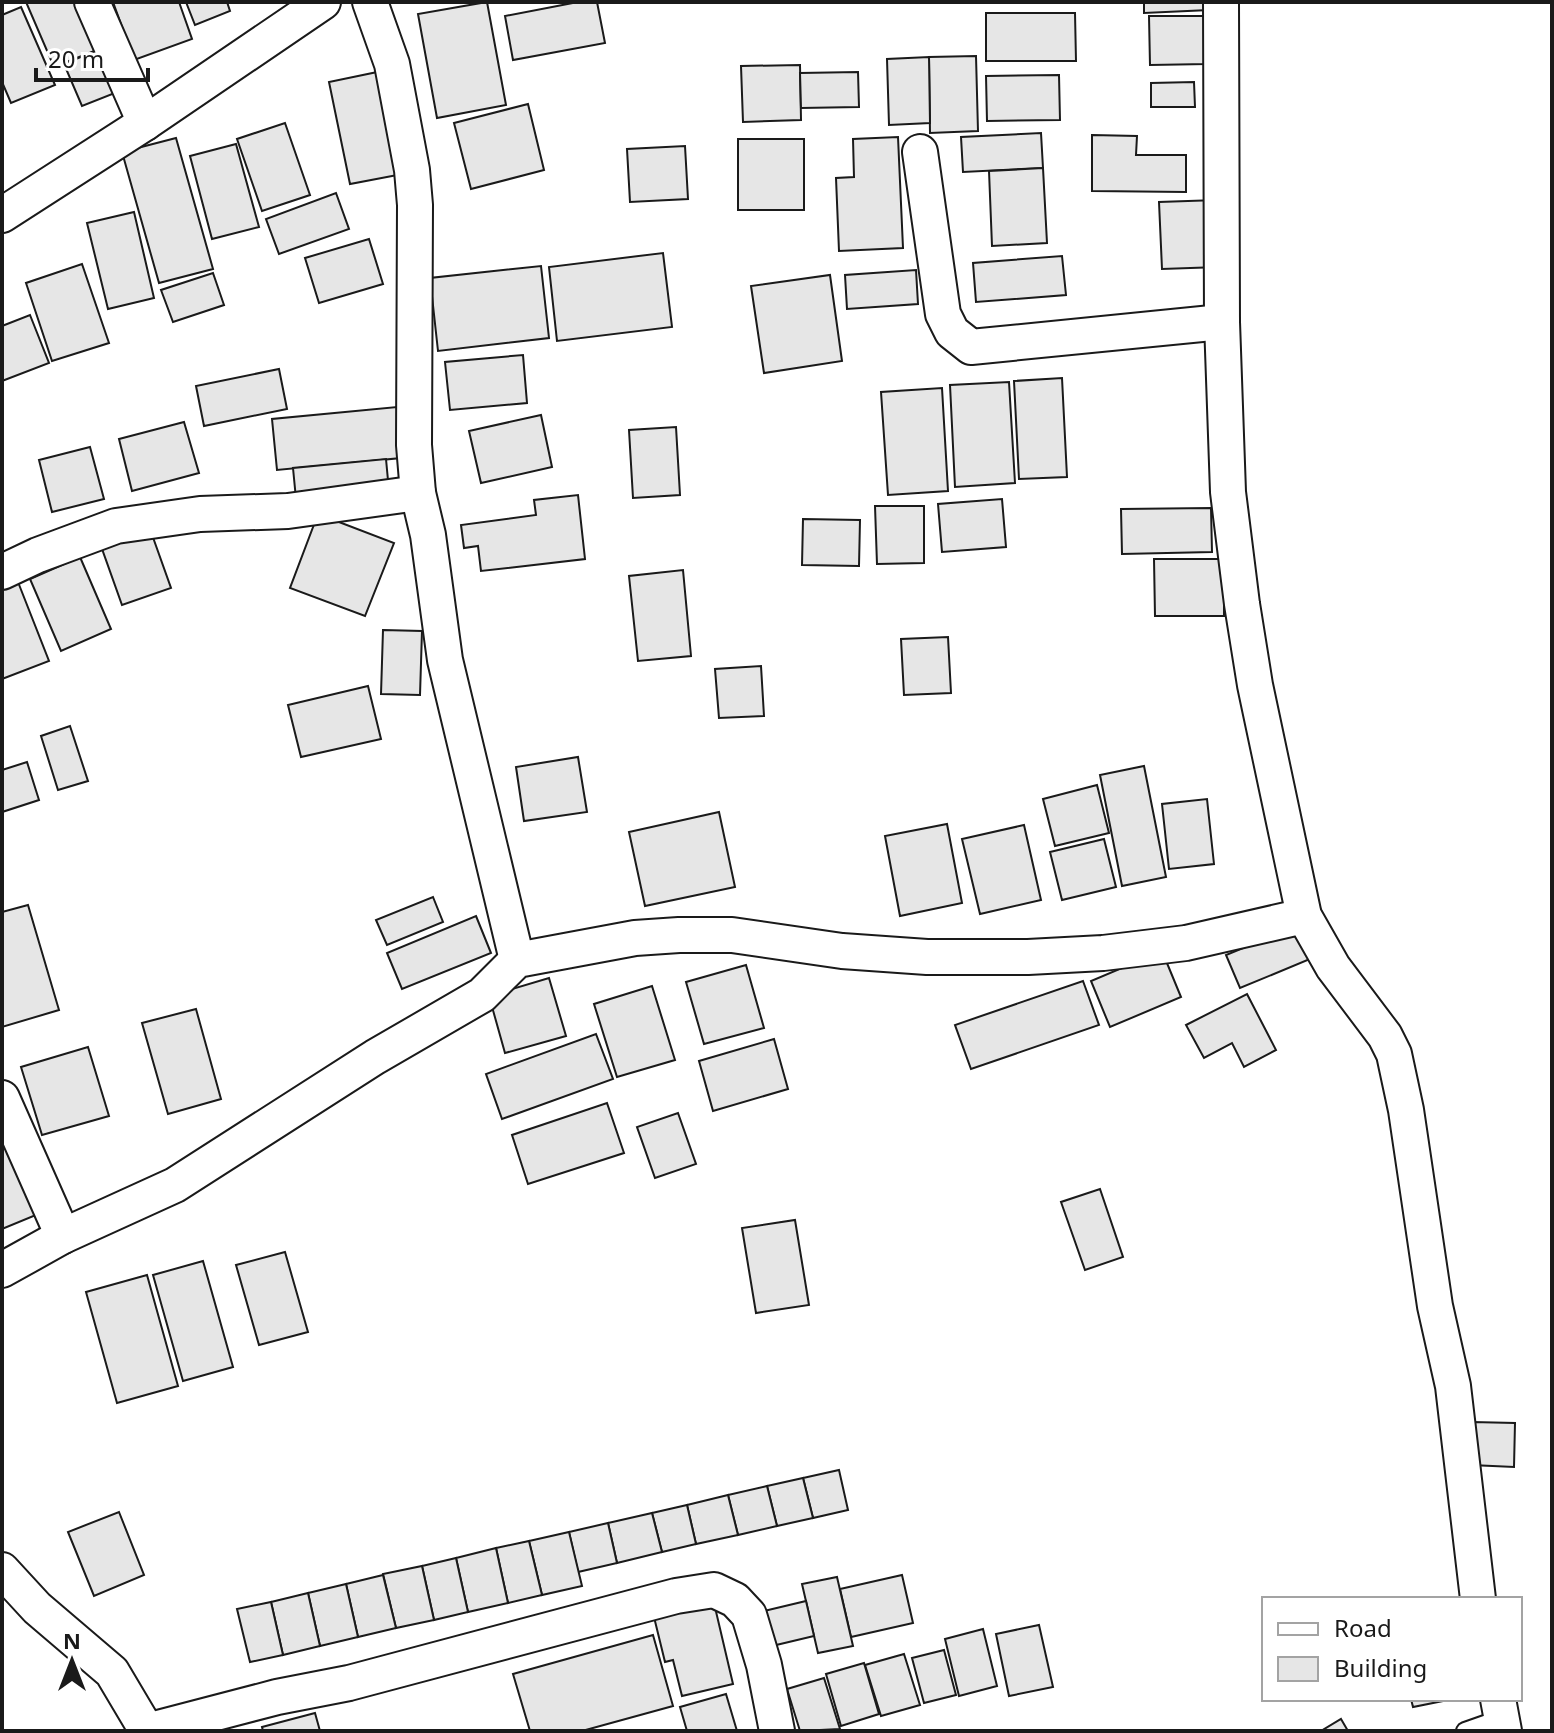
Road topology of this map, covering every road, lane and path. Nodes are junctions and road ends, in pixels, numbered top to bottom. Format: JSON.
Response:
{"nodes":[{"id":1,"x":92,"y":2,"type":"edge"},
{"id":2,"x":323,"y":2,"type":"edge"},
{"id":3,"x":370,"y":2,"type":"edge"},
{"id":4,"x":1221,"y":2,"type":"edge"},
{"id":5,"x":145,"y":123,"type":"junction"},
{"id":6,"x":920,"y":152,"type":"dead end"},
{"id":7,"x":2,"y":215,"type":"edge"},
{"id":8,"x":1222,"y":322,"type":"junction"},
{"id":9,"x":418,"y":493,"type":"junction"},
{"id":10,"x":2,"y":572,"type":"edge"},
{"id":11,"x":1304,"y":916,"type":"junction"},
{"id":12,"x":517,"y":960,"type":"junction"},
{"id":13,"x":2,"y":1098,"type":"edge"},
{"id":14,"x":63,"y":1236,"type":"junction"},
{"id":15,"x":2,"y":1270,"type":"edge"},
{"id":16,"x":2,"y":1570,"type":"edge"},
{"id":17,"x":1478,"y":1597,"type":"edge"},
{"id":18,"x":1502,"y":1716,"type":"edge"},
{"id":19,"x":147,"y":1731,"type":"edge"},
{"id":20,"x":777,"y":1731,"type":"edge"},
{"id":21,"x":1465,"y":1731,"type":"edge"}],
"edges":[{"from":1,"to":5,"type":"street"},
{"from":2,"to":5,"type":"street"},
{"from":3,"to":9,"type":"street"},
{"from":4,"to":8,"type":"street"},
{"from":5,"to":7,"type":"street"},
{"from":6,"to":8,"type":"street"},
{"from":8,"to":11,"type":"street"},
{"from":9,"to":10,"type":"street"},
{"from":9,"to":12,"type":"street"},
{"from":11,"to":12,"type":"street"},
{"from":11,"to":17,"type":"street"},
{"from":12,"to":14,"type":"street"},
{"from":13,"to":14,"type":"street"},
{"from":14,"to":15,"type":"street"},
{"from":16,"to":19,"type":"street"},
{"from":18,"to":21,"type":"lane"},
{"from":19,"to":20,"type":"street"}]}
